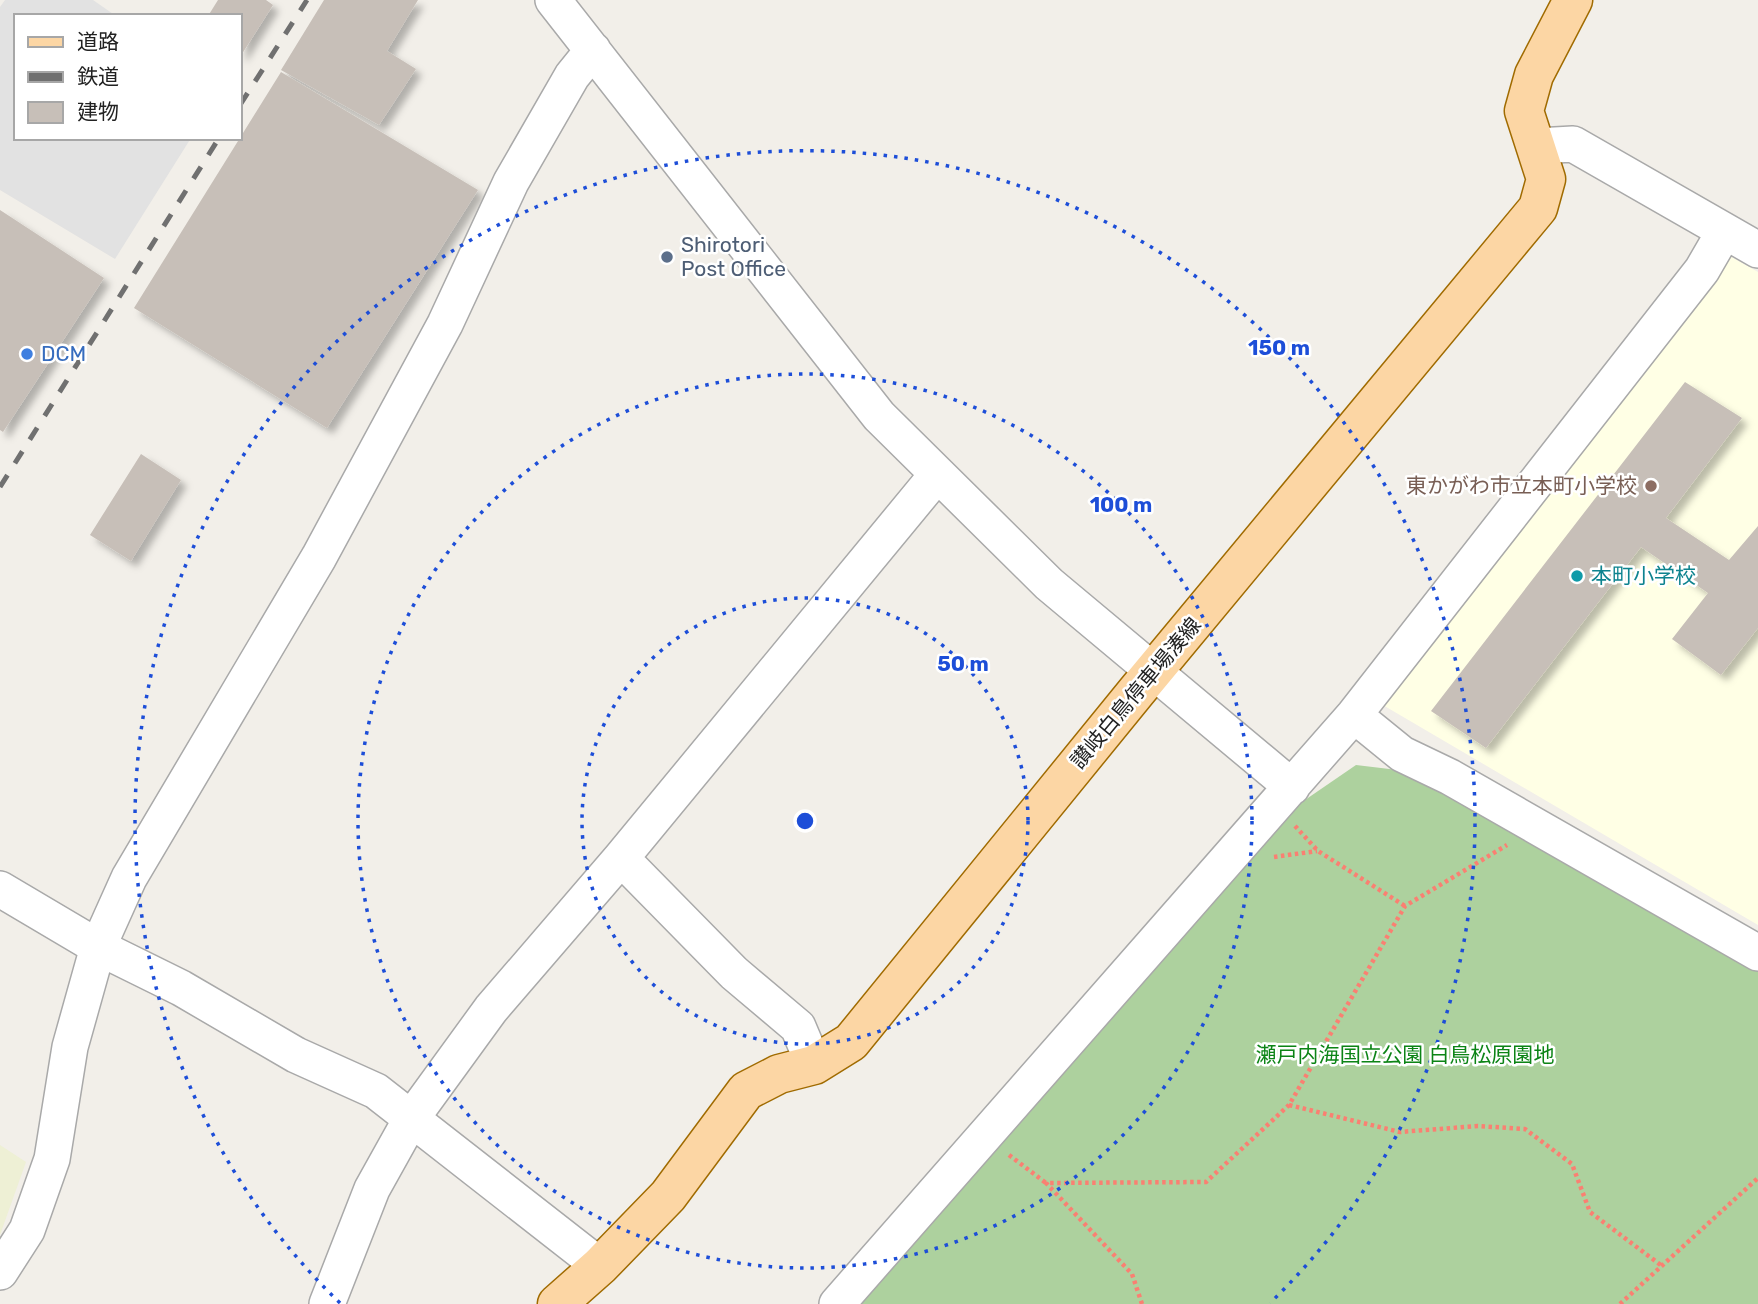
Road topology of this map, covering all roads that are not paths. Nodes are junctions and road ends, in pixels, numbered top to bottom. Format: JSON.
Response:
{"nodes":[{"id":1,"x":553,"y":0,"type":"edge"},
{"id":2,"x":1573,"y":0,"type":"edge"},
{"id":3,"x":593,"y":50,"type":"junction"},
{"id":4,"x":1537,"y":146,"type":"junction"},
{"id":5,"x":1724,"y":233,"type":"junction"},
{"id":6,"x":1758,"y":250,"type":"edge"},
{"id":7,"x":936,"y":476,"type":"junction"},
{"id":8,"x":1154,"y":671,"type":"junction"},
{"id":9,"x":1354,"y":715,"type":"junction"},
{"id":10,"x":1284,"y":796,"type":"junction"},
{"id":11,"x":621,"y":858,"type":"junction"},
{"id":12,"x":0,"y":889,"type":"edge"},
{"id":13,"x":98,"y":947,"type":"junction"},
{"id":14,"x":1758,"y":953,"type":"edge"},
{"id":15,"x":814,"y":1065,"type":"junction"},
{"id":16,"x":411,"y":1119,"type":"junction"},
{"id":17,"x":600,"y":1266,"type":"junction"},
{"id":18,"x":0,"y":1272,"type":"edge"},
{"id":19,"x":327,"y":1304,"type":"edge"},
{"id":20,"x":557,"y":1304,"type":"edge"},
{"id":21,"x":837,"y":1304,"type":"edge"}],
"edges":[{"from":1,"to":3,"type":"street"},
{"from":2,"to":4,"type":"main road","name":"讃岐白鳥停車場湊線"},
{"from":3,"to":7,"type":"street"},
{"from":3,"to":13,"type":"street"},
{"from":4,"to":5,"type":"street"},
{"from":4,"to":8,"type":"main road","name":"讃岐白鳥停車場湊線"},
{"from":5,"to":6,"type":"street"},
{"from":5,"to":9,"type":"street"},
{"from":7,"to":8,"type":"street"},
{"from":7,"to":11,"type":"street"},
{"from":8,"to":10,"type":"street"},
{"from":8,"to":15,"type":"main road","name":"讃岐白鳥停車場湊線"},
{"from":9,"to":10,"type":"street"},
{"from":9,"to":14,"type":"street"},
{"from":10,"to":21,"type":"street"},
{"from":11,"to":15,"type":"street"},
{"from":11,"to":16,"type":"street"},
{"from":12,"to":13,"type":"street"},
{"from":13,"to":16,"type":"street"},
{"from":13,"to":18,"type":"street"},
{"from":15,"to":17,"type":"main road","name":"讃岐白鳥停車場湊線"},
{"from":16,"to":17,"type":"street"},
{"from":16,"to":19,"type":"street"},
{"from":17,"to":20,"type":"main road","name":"讃岐白鳥停車場湊線"}]}
